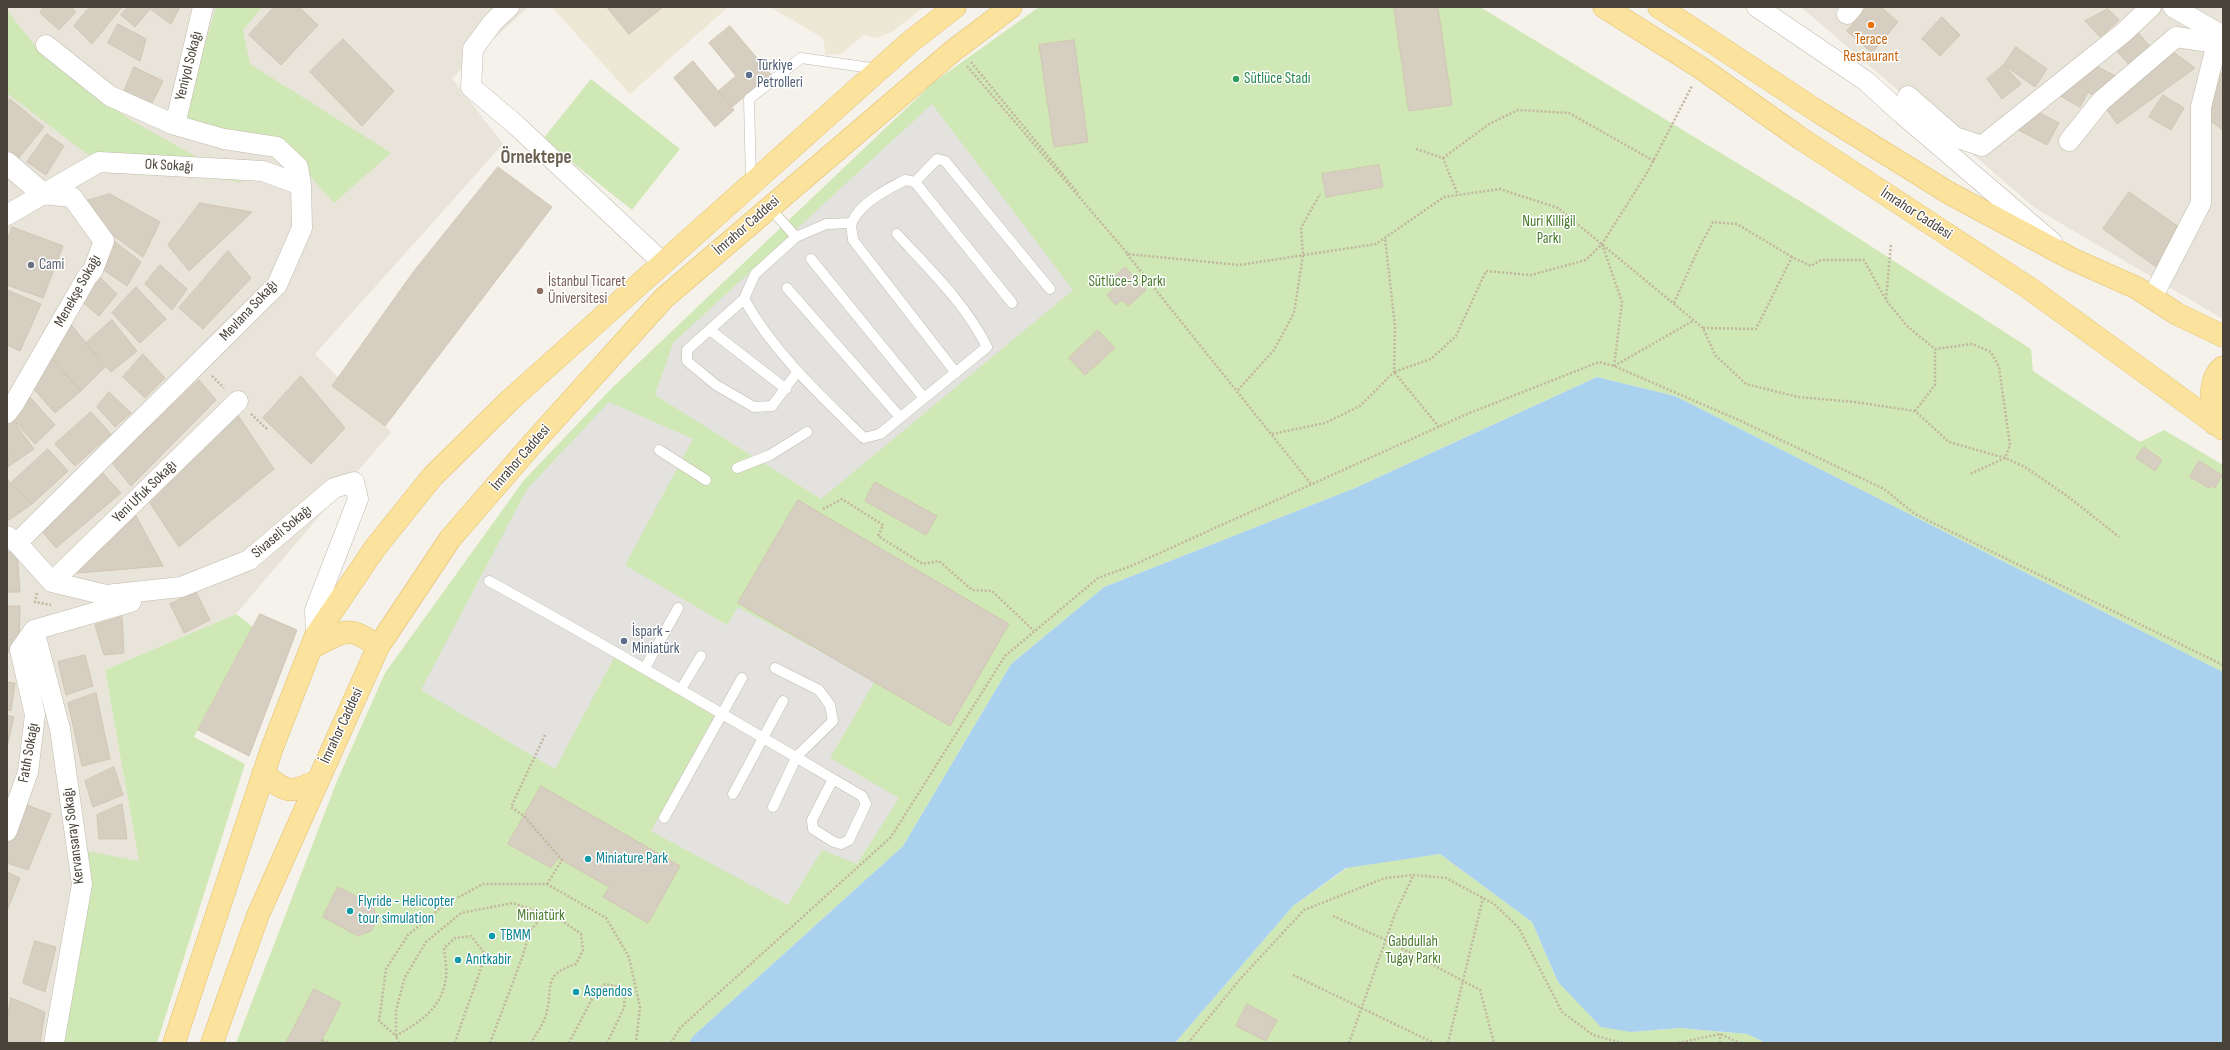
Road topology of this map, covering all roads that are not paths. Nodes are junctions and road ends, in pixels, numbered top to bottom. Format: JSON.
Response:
{"nodes":[{"id":1,"x":203,"y":7,"type":"edge"},
{"id":2,"x":509,"y":7,"type":"edge"},
{"id":3,"x":955,"y":7,"type":"edge"},
{"id":4,"x":1011,"y":7,"type":"edge"},
{"id":5,"x":1604,"y":7,"type":"edge"},
{"id":6,"x":1659,"y":7,"type":"edge"},
{"id":7,"x":1757,"y":7,"type":"edge"},
{"id":8,"x":2151,"y":7,"type":"edge"},
{"id":9,"x":2173,"y":7,"type":"edge"},
{"id":10,"x":2223,"y":36,"type":"edge"},
{"id":11,"x":2223,"y":44,"type":"edge"},
{"id":12,"x":46,"y":45,"type":"dead end"},
{"id":13,"x":2223,"y":52,"type":"edge"},
{"id":14,"x":880,"y":69,"type":"junction"},
{"id":15,"x":1901,"y":114,"type":"junction"},
{"id":16,"x":175,"y":125,"type":"junction"},
{"id":17,"x":2069,"y":141,"type":"dead end"},
{"id":18,"x":7,"y":163,"type":"edge"},
{"id":19,"x":915,"y":182,"type":"junction"},
{"id":20,"x":301,"y":184,"type":"junction"},
{"id":21,"x":751,"y":185,"type":"junction"},
{"id":22,"x":43,"y":194,"type":"junction"},
{"id":23,"x":769,"y":207,"type":"junction"},
{"id":24,"x":7,"y":215,"type":"edge"},
{"id":25,"x":852,"y":223,"type":"junction"},
{"id":26,"x":897,"y":234,"type":"dead end"},
{"id":27,"x":796,"y":237,"type":"junction"},
{"id":28,"x":812,"y":259,"type":"dead end"},
{"id":29,"x":2072,"y":259,"type":"junction"},
{"id":30,"x":664,"y":263,"type":"junction"},
{"id":31,"x":788,"y":288,"type":"dead end"},
{"id":32,"x":1050,"y":290,"type":"dead end"},
{"id":33,"x":2152,"y":298,"type":"junction"},
{"id":34,"x":744,"y":299,"type":"junction"},
{"id":35,"x":1012,"y":303,"type":"dead end"},
{"id":36,"x":595,"y":323,"type":"junction"},
{"id":37,"x":710,"y":330,"type":"junction"},
{"id":38,"x":2223,"y":336,"type":"edge"},
{"id":39,"x":621,"y":345,"type":"junction"},
{"id":40,"x":2223,"y":367,"type":"edge"},
{"id":41,"x":798,"y":371,"type":"junction"},
{"id":42,"x":956,"y":373,"type":"junction"},
{"id":43,"x":786,"y":388,"type":"junction"},
{"id":44,"x":924,"y":398,"type":"junction"},
{"id":45,"x":238,"y":401,"type":"dead end"},
{"id":46,"x":10,"y":403,"type":"edge"},
{"id":47,"x":900,"y":417,"type":"junction"},
{"id":48,"x":2219,"y":427,"type":"edge"},
{"id":49,"x":807,"y":432,"type":"dead end"},
{"id":50,"x":658,"y":450,"type":"dead end"},
{"id":51,"x":737,"y":468,"type":"dead end"},
{"id":52,"x":706,"y":480,"type":"dead end"},
{"id":53,"x":12,"y":540,"type":"edge"},
{"id":54,"x":489,"y":581,"type":"dead end"},
{"id":55,"x":52,"y":582,"type":"junction"},
{"id":56,"x":181,"y":587,"type":"junction"},
{"id":57,"x":678,"y":608,"type":"dead end"},
{"id":58,"x":34,"y":630,"type":"junction"},
{"id":59,"x":313,"y":642,"type":"junction"},
{"id":60,"x":378,"y":647,"type":"junction"},
{"id":61,"x":701,"y":656,"type":"dead end"},
{"id":62,"x":644,"y":668,"type":"junction"},
{"id":63,"x":775,"y":668,"type":"dead end"},
{"id":64,"x":742,"y":678,"type":"dead end"},
{"id":65,"x":681,"y":689,"type":"junction"},
{"id":66,"x":783,"y":700,"type":"dead end"},
{"id":67,"x":722,"y":713,"type":"junction"},
{"id":68,"x":763,"y":736,"type":"junction"},
{"id":69,"x":797,"y":756,"type":"junction"},
{"id":70,"x":263,"y":773,"type":"junction"},
{"id":71,"x":833,"y":779,"type":"junction"},
{"id":72,"x":317,"y":780,"type":"junction"},
{"id":73,"x":733,"y":794,"type":"dead end"},
{"id":74,"x":773,"y":807,"type":"dead end"},
{"id":75,"x":664,"y":818,"type":"dead end"},
{"id":76,"x":7,"y":830,"type":"edge"},
{"id":77,"x":54,"y":1043,"type":"edge"},
{"id":78,"x":174,"y":1043,"type":"edge"},
{"id":79,"x":212,"y":1043,"type":"edge"}],
"edges":[{"from":1,"to":16,"type":"street","name":"Yeniyol Sokağı"},
{"from":2,"to":30,"type":"street"},
{"from":3,"to":14,"type":"main road","name":"İmrahor Caddesi"},
{"from":4,"to":23,"type":"main road","name":"İmrahor Caddesi"},
{"from":5,"to":48,"type":"main road","name":"İmrahor Caddesi"},
{"from":6,"to":29,"type":"main road"},
{"from":7,"to":15,"type":"street"},
{"from":8,"to":15,"type":"street"},
{"from":9,"to":10,"type":"street"},
{"from":11,"to":17,"type":"street"},
{"from":12,"to":16,"type":"street","name":"Mevlana Sokağı"},
{"from":13,"to":33,"type":"street"},
{"from":14,"to":21,"type":"main road","name":"İmrahor Caddesi"},
{"from":14,"to":21,"type":"lane"},
{"from":15,"to":29,"type":"street"},
{"from":16,"to":20,"type":"street","name":"Mevlana Sokağı"},
{"from":18,"to":22,"type":"street"},
{"from":19,"to":25,"type":"lane"},
{"from":19,"to":32,"type":"lane"},
{"from":19,"to":35,"type":"lane"},
{"from":20,"to":22,"type":"street","name":"Ok Sokağı"},
{"from":20,"to":53,"type":"street","name":"Mevlana Sokağı"},
{"from":21,"to":30,"type":"main road","name":"İmrahor Caddesi"},
{"from":22,"to":24,"type":"street","name":"Ok Sokağı"},
{"from":22,"to":46,"type":"street","name":"Menekşe Sokağı"},
{"from":23,"to":27,"type":"lane"},
{"from":23,"to":39,"type":"main road","name":"İmrahor Caddesi"},
{"from":25,"to":27,"type":"lane"},
{"from":25,"to":42,"type":"lane"},
{"from":26,"to":42,"type":"lane"},
{"from":27,"to":34,"type":"lane"},
{"from":28,"to":44,"type":"lane"},
{"from":29,"to":33,"type":"main road"},
{"from":30,"to":36,"type":"main road","name":"İmrahor Caddesi"},
{"from":31,"to":47,"type":"lane"},
{"from":33,"to":38,"type":"main road"},
{"from":34,"to":37,"type":"lane"},
{"from":34,"to":41,"type":"lane"},
{"from":36,"to":39,"type":"main road"},
{"from":36,"to":59,"type":"main road","name":"İmrahor Caddesi"},
{"from":37,"to":43,"type":"lane"},
{"from":37,"to":43,"type":"lane"},
{"from":39,"to":60,"type":"main road","name":"İmrahor Caddesi"},
{"from":40,"to":48,"type":"main road"},
{"from":41,"to":43,"type":"lane"},
{"from":41,"to":47,"type":"lane"},
{"from":42,"to":44,"type":"lane"},
{"from":44,"to":47,"type":"lane"},
{"from":45,"to":55,"type":"street","name":"Yeni Ufuk Sokağı"},
{"from":49,"to":51,"type":"lane"},
{"from":50,"to":52,"type":"lane"},
{"from":53,"to":55,"type":"street"},
{"from":54,"to":62,"type":"lane"},
{"from":55,"to":56,"type":"street","name":"Sivaseli Sokağı"},
{"from":56,"to":58,"type":"street"},
{"from":56,"to":59,"type":"street","name":"Sivaseli Sokağı"},
{"from":57,"to":62,"type":"lane"},
{"from":58,"to":76,"type":"street","name":"Fatıh Sokağı"},
{"from":58,"to":77,"type":"street","name":"Kervansaray Sokağı"},
{"from":59,"to":60,"type":"main road"},
{"from":59,"to":70,"type":"main road","name":"İmrahor Caddesi"},
{"from":60,"to":72,"type":"main road","name":"İmrahor Caddesi"},
{"from":61,"to":65,"type":"lane"},
{"from":62,"to":65,"type":"lane"},
{"from":63,"to":69,"type":"lane"},
{"from":64,"to":67,"type":"lane"},
{"from":65,"to":67,"type":"lane"},
{"from":66,"to":68,"type":"lane"},
{"from":67,"to":68,"type":"lane"},
{"from":67,"to":75,"type":"lane"},
{"from":68,"to":69,"type":"lane"},
{"from":68,"to":73,"type":"lane"},
{"from":69,"to":71,"type":"lane"},
{"from":69,"to":74,"type":"lane"},
{"from":70,"to":72,"type":"main road"},
{"from":70,"to":78,"type":"main road","name":"İmrahor Caddesi"},
{"from":71,"to":71,"type":"lane"},
{"from":72,"to":79,"type":"main road","name":"İmrahor Caddesi"}]}
